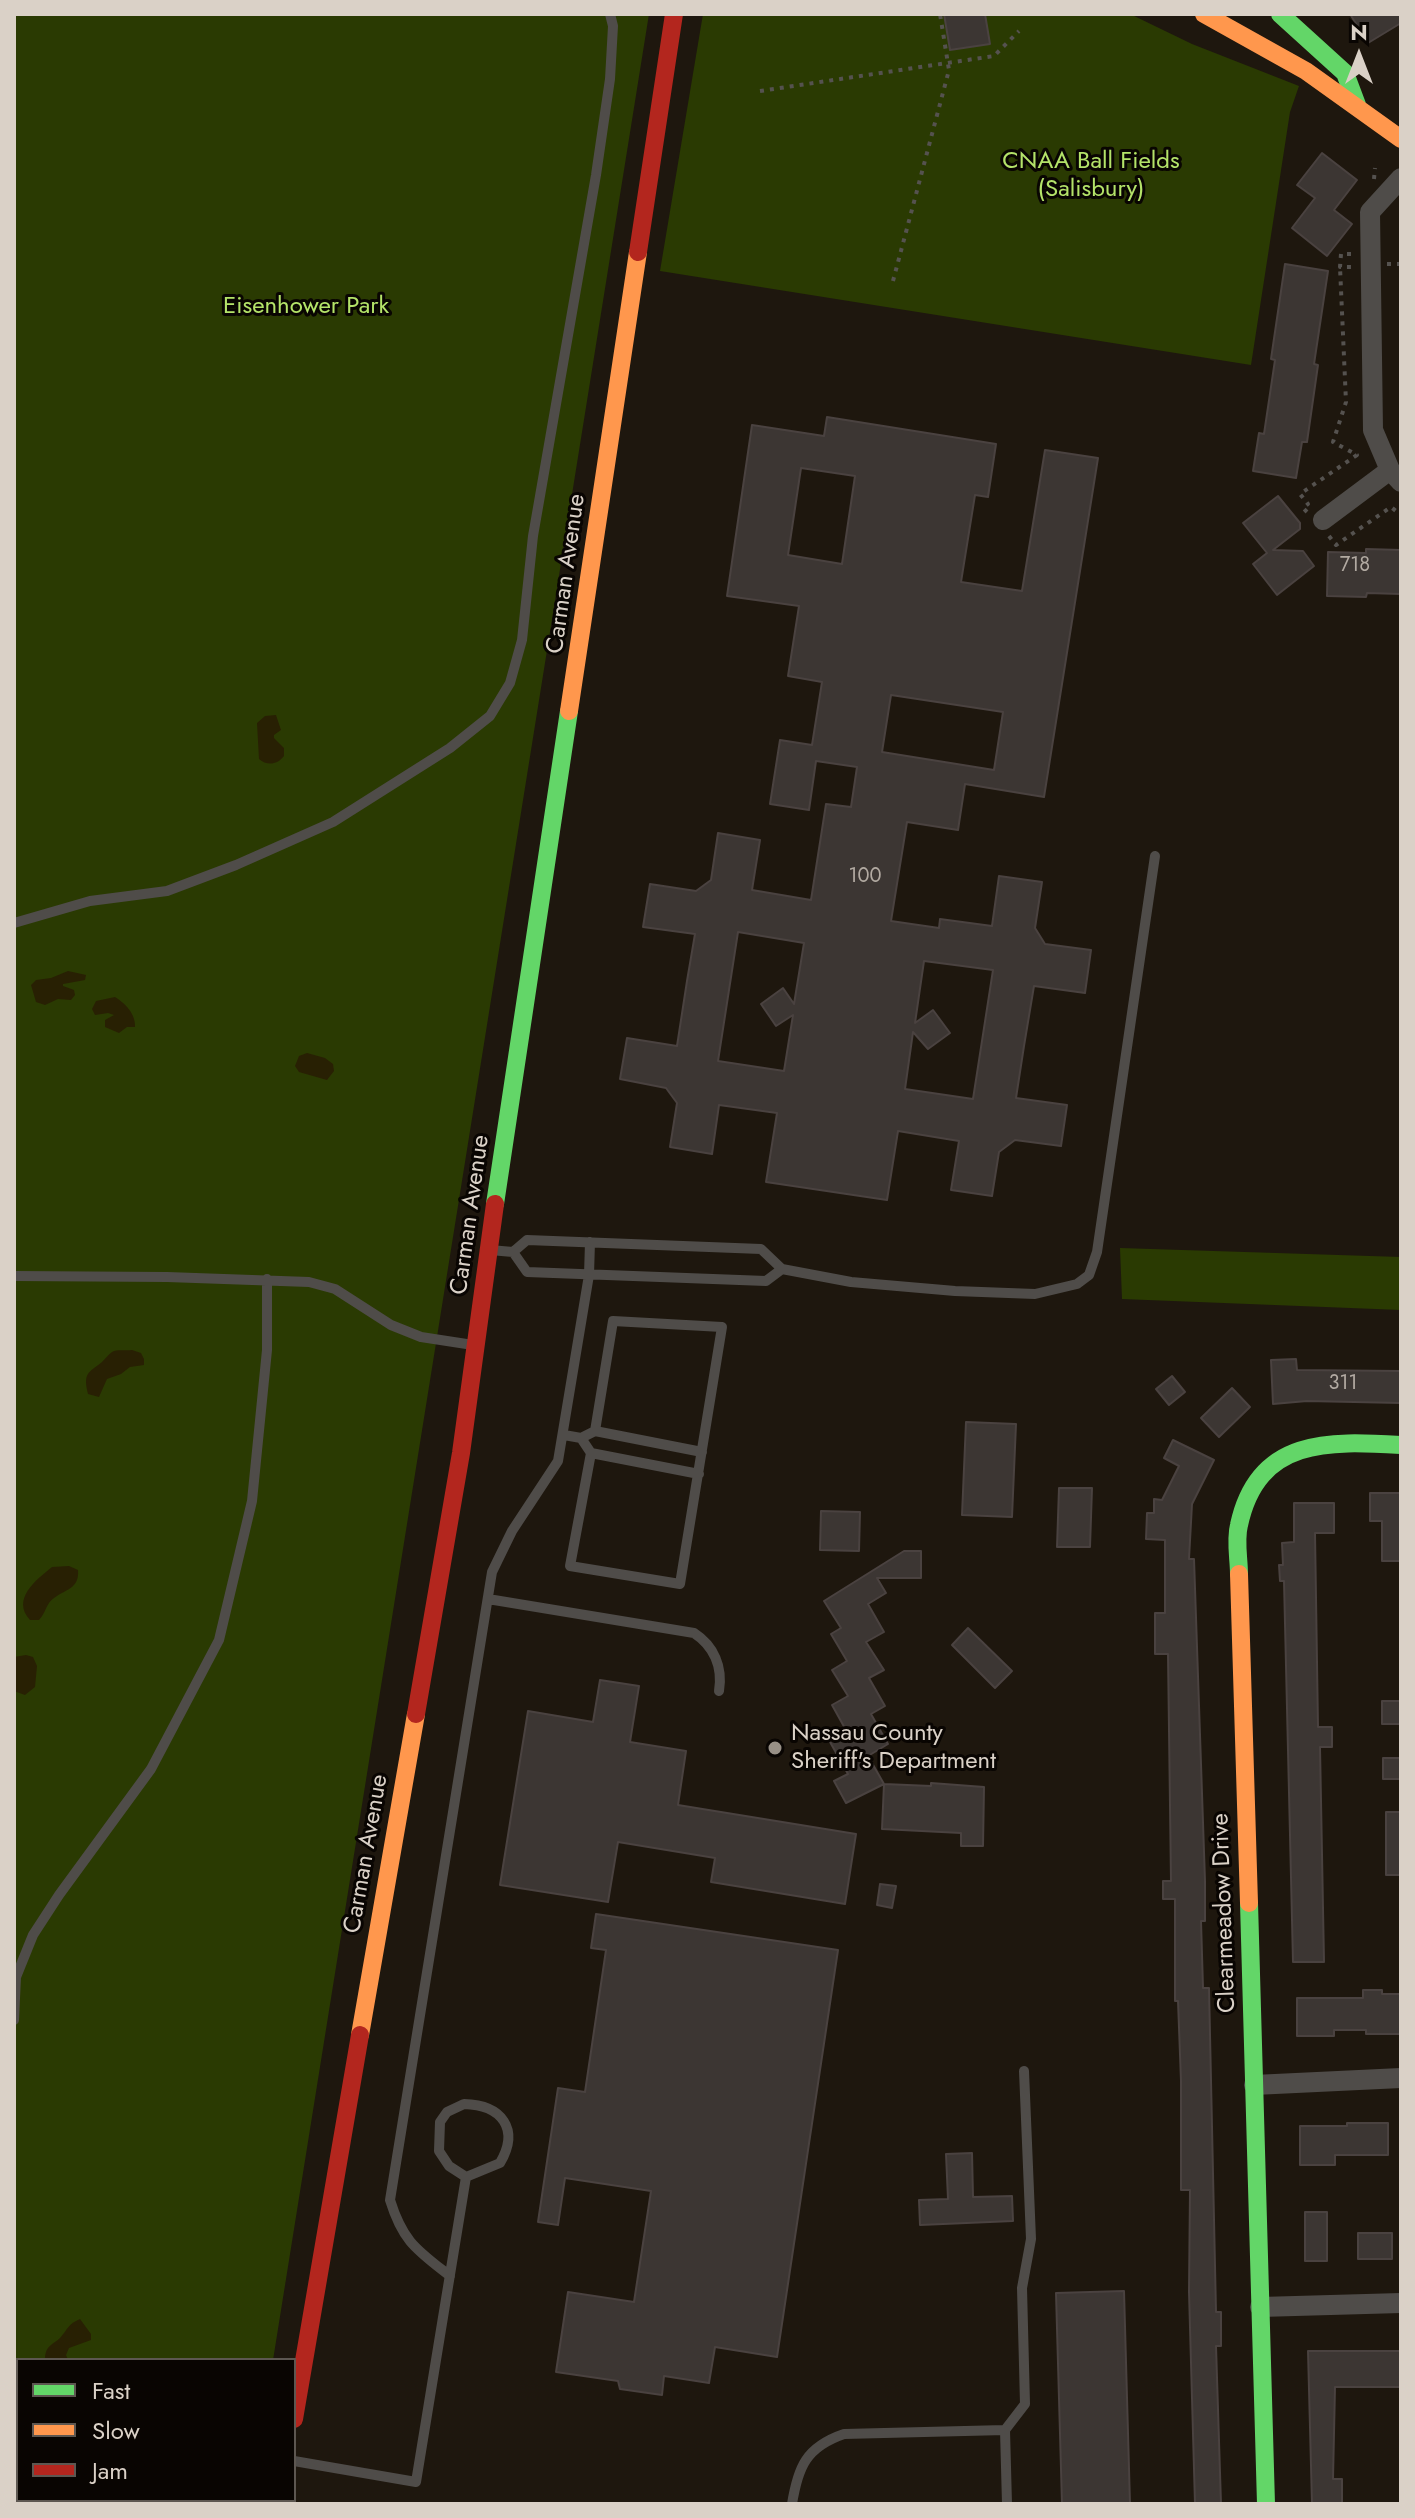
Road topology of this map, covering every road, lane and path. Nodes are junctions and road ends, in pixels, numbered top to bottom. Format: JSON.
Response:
{"nodes":[{"id":1,"x":610,"y":14,"type":"edge"},
{"id":2,"x":674,"y":14,"type":"edge"},
{"id":3,"x":940,"y":14,"type":"edge"},
{"id":4,"x":1204,"y":14,"type":"edge"},
{"id":5,"x":1280,"y":14,"type":"edge"},
{"id":6,"x":1019,"y":31,"type":"dead end"},
{"id":7,"x":948,"y":64,"type":"junction"},
{"id":8,"x":760,"y":91,"type":"dead end"},
{"id":9,"x":1357,"y":105,"type":"junction"},
{"id":10,"x":1401,"y":139,"type":"edge"},
{"id":11,"x":1401,"y":178,"type":"edge"},
{"id":12,"x":1340,"y":267,"type":"dead end"},
{"id":13,"x":893,"y":281,"type":"dead end"},
{"id":14,"x":1396,"y":476,"type":"edge"},
{"id":15,"x":1401,"y":515,"type":"edge"},
{"id":16,"x":1318,"y":524,"type":"junction"},
{"id":17,"x":1155,"y":856,"type":"dead end"},
{"id":18,"x":14,"y":923,"type":"edge"},
{"id":19,"x":590,"y":1242,"type":"junction"},
{"id":20,"x":488,"y":1250,"type":"junction"},
{"id":21,"x":513,"y":1252,"type":"junction"},
{"id":22,"x":782,"y":1269,"type":"junction"},
{"id":23,"x":589,"y":1275,"type":"junction"},
{"id":24,"x":14,"y":1276,"type":"edge"},
{"id":25,"x":267,"y":1279,"type":"junction"},
{"id":26,"x":476,"y":1346,"type":"junction"},
{"id":27,"x":595,"y":1431,"type":"junction"},
{"id":28,"x":564,"y":1435,"type":"junction"},
{"id":29,"x":581,"y":1438,"type":"junction"},
{"id":30,"x":1401,"y":1445,"type":"edge"},
{"id":31,"x":702,"y":1452,"type":"junction"},
{"id":32,"x":591,"y":1453,"type":"junction"},
{"id":33,"x":699,"y":1474,"type":"junction"},
{"id":34,"x":488,"y":1599,"type":"junction"},
{"id":35,"x":719,"y":1691,"type":"dead end"},
{"id":36,"x":14,"y":2020,"type":"edge"},
{"id":37,"x":1024,"y":2071,"type":"dead end"},
{"id":38,"x":1401,"y":2078,"type":"edge"},
{"id":39,"x":1254,"y":2085,"type":"junction"},
{"id":40,"x":466,"y":2177,"type":"junction"},
{"id":41,"x":450,"y":2276,"type":"junction"},
{"id":42,"x":1401,"y":2303,"type":"edge"},
{"id":43,"x":1260,"y":2307,"type":"junction"},
{"id":44,"x":296,"y":2407,"type":"edge"},
{"id":45,"x":1005,"y":2430,"type":"junction"},
{"id":46,"x":296,"y":2461,"type":"edge"},
{"id":47,"x":792,"y":2504,"type":"edge"},
{"id":48,"x":1007,"y":2504,"type":"edge"},
{"id":49,"x":1266,"y":2504,"type":"edge"}],
"edges":[{"from":1,"to":18,"type":"lane"},
{"from":2,"to":20,"type":"main road","name":"Carman Avenue"},
{"from":3,"to":7,"type":"path"},
{"from":4,"to":9,"type":"main road"},
{"from":5,"to":9,"type":"main road"},
{"from":6,"to":7,"type":"path"},
{"from":7,"to":8,"type":"path"},
{"from":7,"to":13,"type":"path"},
{"from":9,"to":10,"type":"main road"},
{"from":11,"to":14,"type":"street"},
{"from":12,"to":16,"type":"path"},
{"from":14,"to":16,"type":"street"},
{"from":15,"to":16,"type":"path"},
{"from":17,"to":22,"type":"lane"},
{"from":19,"to":21,"type":"lane"},
{"from":19,"to":22,"type":"lane"},
{"from":19,"to":23,"type":"lane"},
{"from":20,"to":21,"type":"lane"},
{"from":20,"to":26,"type":"main road","name":"Carman Avenue"},
{"from":21,"to":23,"type":"lane"},
{"from":22,"to":23,"type":"lane"},
{"from":23,"to":28,"type":"lane"},
{"from":24,"to":25,"type":"lane"},
{"from":25,"to":26,"type":"lane"},
{"from":25,"to":36,"type":"lane"},
{"from":26,"to":44,"type":"main road","name":"Carman Avenue"},
{"from":27,"to":29,"type":"lane"},
{"from":27,"to":31,"type":"lane"},
{"from":27,"to":31,"type":"lane"},
{"from":28,"to":29,"type":"lane"},
{"from":28,"to":34,"type":"lane"},
{"from":29,"to":32,"type":"lane"},
{"from":30,"to":39,"type":"main road","name":"Clearmeadow Drive"},
{"from":31,"to":33,"type":"lane"},
{"from":32,"to":33,"type":"lane"},
{"from":32,"to":33,"type":"lane"},
{"from":34,"to":35,"type":"lane"},
{"from":34,"to":41,"type":"lane"},
{"from":37,"to":45,"type":"lane"},
{"from":38,"to":39,"type":"street"},
{"from":39,"to":43,"type":"main road","name":"Clearmeadow Drive"},
{"from":40,"to":40,"type":"lane"},
{"from":40,"to":41,"type":"lane"},
{"from":41,"to":46,"type":"lane"},
{"from":42,"to":43,"type":"street"},
{"from":43,"to":49,"type":"main road","name":"Clearmeadow Drive"},
{"from":45,"to":47,"type":"lane"},
{"from":45,"to":48,"type":"lane"}]}
